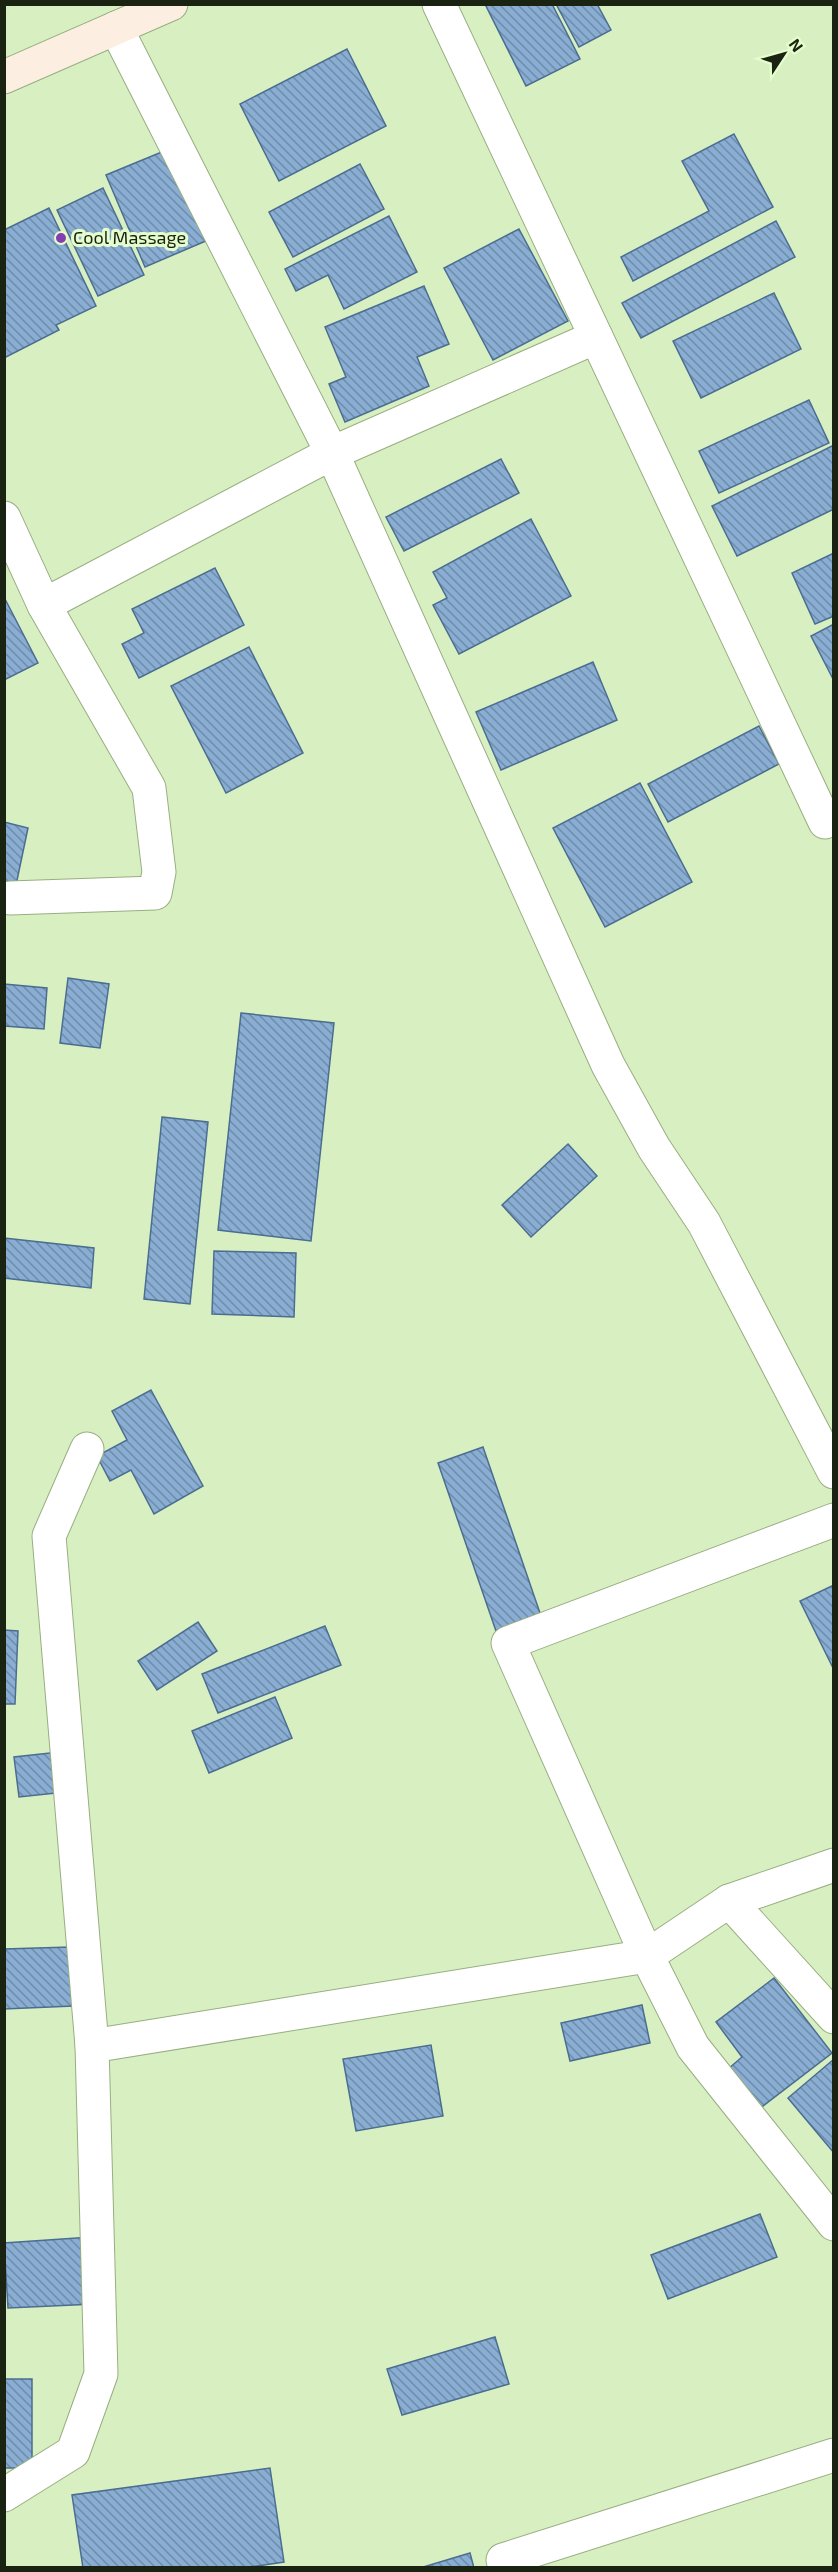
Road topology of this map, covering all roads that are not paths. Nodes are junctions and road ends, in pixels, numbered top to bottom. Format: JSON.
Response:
{"nodes":[{"id":1,"x":171,"y":4,"type":"edge"},
{"id":2,"x":439,"y":4,"type":"edge"},
{"id":3,"x":116,"y":28,"type":"junction"},
{"id":4,"x":4,"y":77,"type":"edge"},
{"id":5,"x":596,"y":337,"type":"junction"},
{"id":6,"x":332,"y":453,"type":"junction"},
{"id":7,"x":4,"y":518,"type":"edge"},
{"id":8,"x":44,"y":605,"type":"junction"},
{"id":9,"x":825,"y":822,"type":"dead end"},
{"id":10,"x":10,"y":898,"type":"dead end"},
{"id":11,"x":87,"y":1449,"type":"dead end"},
{"id":12,"x":834,"y":1472,"type":"edge"},
{"id":13,"x":834,"y":1520,"type":"edge"},
{"id":14,"x":834,"y":1865,"type":"edge"},
{"id":15,"x":729,"y":1901,"type":"junction"},
{"id":16,"x":647,"y":1956,"type":"junction"},
{"id":17,"x":834,"y":2017,"type":"edge"},
{"id":18,"x":92,"y":2046,"type":"junction"},
{"id":19,"x":834,"y":2224,"type":"edge"},
{"id":20,"x":834,"y":2455,"type":"edge"},
{"id":21,"x":4,"y":2494,"type":"edge"},
{"id":22,"x":505,"y":2568,"type":"edge"}],
"edges":[{"from":1,"to":3,"type":"main road"},
{"from":2,"to":5,"type":"street"},
{"from":3,"to":4,"type":"main road"},
{"from":3,"to":6,"type":"street"},
{"from":5,"to":6,"type":"street"},
{"from":5,"to":9,"type":"street"},
{"from":6,"to":8,"type":"street"},
{"from":6,"to":12,"type":"street"},
{"from":7,"to":8,"type":"street"},
{"from":8,"to":10,"type":"street"},
{"from":11,"to":18,"type":"street"},
{"from":13,"to":16,"type":"street"},
{"from":14,"to":15,"type":"street"},
{"from":15,"to":16,"type":"street"},
{"from":15,"to":17,"type":"street"},
{"from":16,"to":18,"type":"street"},
{"from":16,"to":19,"type":"street"},
{"from":18,"to":21,"type":"street"},
{"from":20,"to":22,"type":"street"}]}
